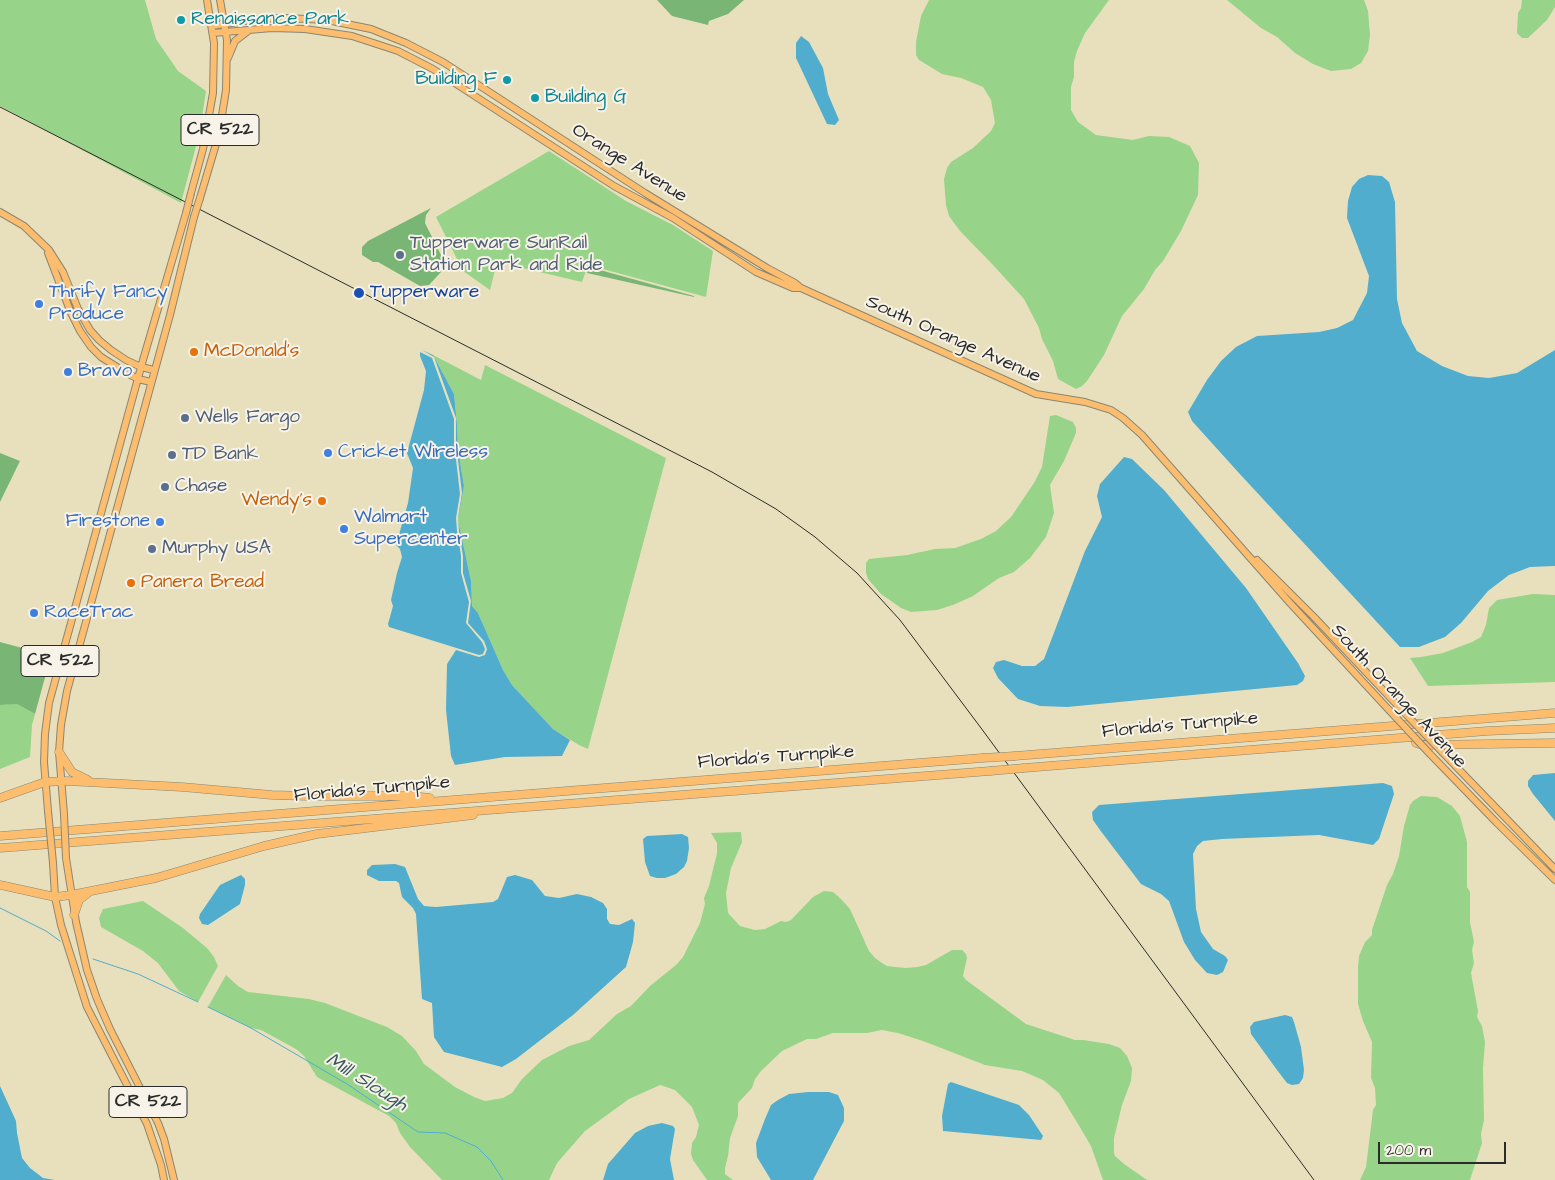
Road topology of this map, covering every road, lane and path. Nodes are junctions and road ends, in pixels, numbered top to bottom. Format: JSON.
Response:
{"nodes":[{"id":1,"x":207,"y":0,"type":"edge"},
{"id":2,"x":220,"y":0,"type":"edge"},
{"id":3,"x":225,"y":24,"type":"junction"},
{"id":4,"x":212,"y":30,"type":"junction"},
{"id":5,"x":248,"y":30,"type":"junction"},
{"id":6,"x":226,"y":33,"type":"junction"},
{"id":7,"x":228,"y":59,"type":"junction"},
{"id":8,"x":0,"y":212,"type":"edge"},
{"id":9,"x":42,"y":243,"type":"junction"},
{"id":10,"x":720,"y":249,"type":"joint"},
{"id":11,"x":801,"y":288,"type":"junction"},
{"id":12,"x":141,"y":367,"type":"junction"},
{"id":13,"x":154,"y":370,"type":"junction"},
{"id":14,"x":138,"y":379,"type":"junction"},
{"id":15,"x":151,"y":382,"type":"junction"},
{"id":16,"x":1226,"y":529,"type":"junction"},
{"id":17,"x":1555,"y":713,"type":"edge"},
{"id":18,"x":1555,"y":728,"type":"edge"},
{"id":19,"x":1399,"y":739,"type":"junction"},
{"id":20,"x":1555,"y":743,"type":"edge"},
{"id":21,"x":59,"y":752,"type":"junction"},
{"id":22,"x":61,"y":781,"type":"junction"},
{"id":23,"x":45,"y":782,"type":"junction"},
{"id":24,"x":94,"y":782,"type":"junction"},
{"id":25,"x":0,"y":798,"type":"edge"},
{"id":26,"x":444,"y":800,"type":"junction"},
{"id":27,"x":572,"y":803,"type":"junction"},
{"id":28,"x":0,"y":836,"type":"edge"},
{"id":29,"x":0,"y":848,"type":"edge"},
{"id":30,"x":1555,"y":869,"type":"edge"},
{"id":31,"x":1555,"y":880,"type":"edge"},
{"id":32,"x":0,"y":885,"type":"edge"},
{"id":33,"x":91,"y":891,"type":"junction"},
{"id":34,"x":71,"y":895,"type":"junction"},
{"id":35,"x":55,"y":897,"type":"junction"},
{"id":36,"x":74,"y":915,"type":"junction"},
{"id":37,"x":164,"y":1180,"type":"edge"},
{"id":38,"x":174,"y":1180,"type":"edge"}],
"edges":[{"from":1,"to":4,"type":"main road","number":"CR 522"},
{"from":2,"to":3,"type":"main road","number":"CR 522"},
{"from":3,"to":4,"type":"main road","name":"Orange Avenue"},
{"from":3,"to":6,"type":"main road","number":"CR 522"},
{"from":3,"to":11,"type":"main road","name":"Orange Avenue"},
{"from":4,"to":6,"type":"main road","name":"Orange Avenue"},
{"from":4,"to":12,"type":"main road","number":"CR 522","bridge":true},
{"from":5,"to":6,"type":"main road","name":"Orange Avenue"},
{"from":5,"to":7,"type":"main road"},
{"from":5,"to":10,"type":"main road","name":"Orange Avenue"},
{"from":6,"to":7,"type":"main road","number":"CR 522"},
{"from":7,"to":13,"type":"main road","number":"CR 522","bridge":true},
{"from":8,"to":9,"type":"main road"},
{"from":9,"to":12,"type":"main road"},
{"from":9,"to":14,"type":"main road"},
{"from":10,"to":11,"type":"main road","name":"South Orange Avenue"},
{"from":11,"to":16,"type":"main road","name":"South Orange Avenue"},
{"from":12,"to":13,"type":"main road"},
{"from":12,"to":14,"type":"main road","number":"CR 522"},
{"from":13,"to":15,"type":"main road","number":"CR 522"},
{"from":14,"to":15,"type":"main road"},
{"from":14,"to":23,"type":"main road","number":"CR 522"},
{"from":15,"to":21,"type":"main road","number":"CR 522"},
{"from":16,"to":30,"type":"main road","name":"South Orange Avenue","bridge":true},
{"from":16,"to":31,"type":"main road","name":"South Orange Avenue","bridge":true},
{"from":17,"to":26,"type":"highway","name":"Florida's Turnpike","bridge":true},
{"from":18,"to":19,"type":"highway","name":"Florida's Turnpike"},
{"from":19,"to":20,"type":"highway"},
{"from":19,"to":27,"type":"highway","name":"Florida's Turnpike","bridge":true},
{"from":21,"to":22,"type":"main road","number":"CR 522"},
{"from":21,"to":24,"type":"highway"},
{"from":22,"to":23,"type":"highway"},
{"from":22,"to":24,"type":"highway"},
{"from":22,"to":34,"type":"main road","number":"CR 522","bridge":true},
{"from":23,"to":25,"type":"highway"},
{"from":23,"to":35,"type":"main road","number":"CR 522","bridge":true},
{"from":24,"to":26,"type":"highway"},
{"from":26,"to":28,"type":"highway","name":"Florida's Turnpike"},
{"from":27,"to":29,"type":"highway","name":"Florida's Turnpike"},
{"from":27,"to":33,"type":"highway"},
{"from":32,"to":35,"type":"highway"},
{"from":33,"to":34,"type":"highway"},
{"from":33,"to":36,"type":"highway"},
{"from":34,"to":35,"type":"highway"},
{"from":34,"to":36,"type":"main road","number":"CR 522"},
{"from":35,"to":37,"type":"main road","number":"CR 522"},
{"from":36,"to":38,"type":"main road","number":"CR 522"}]}
